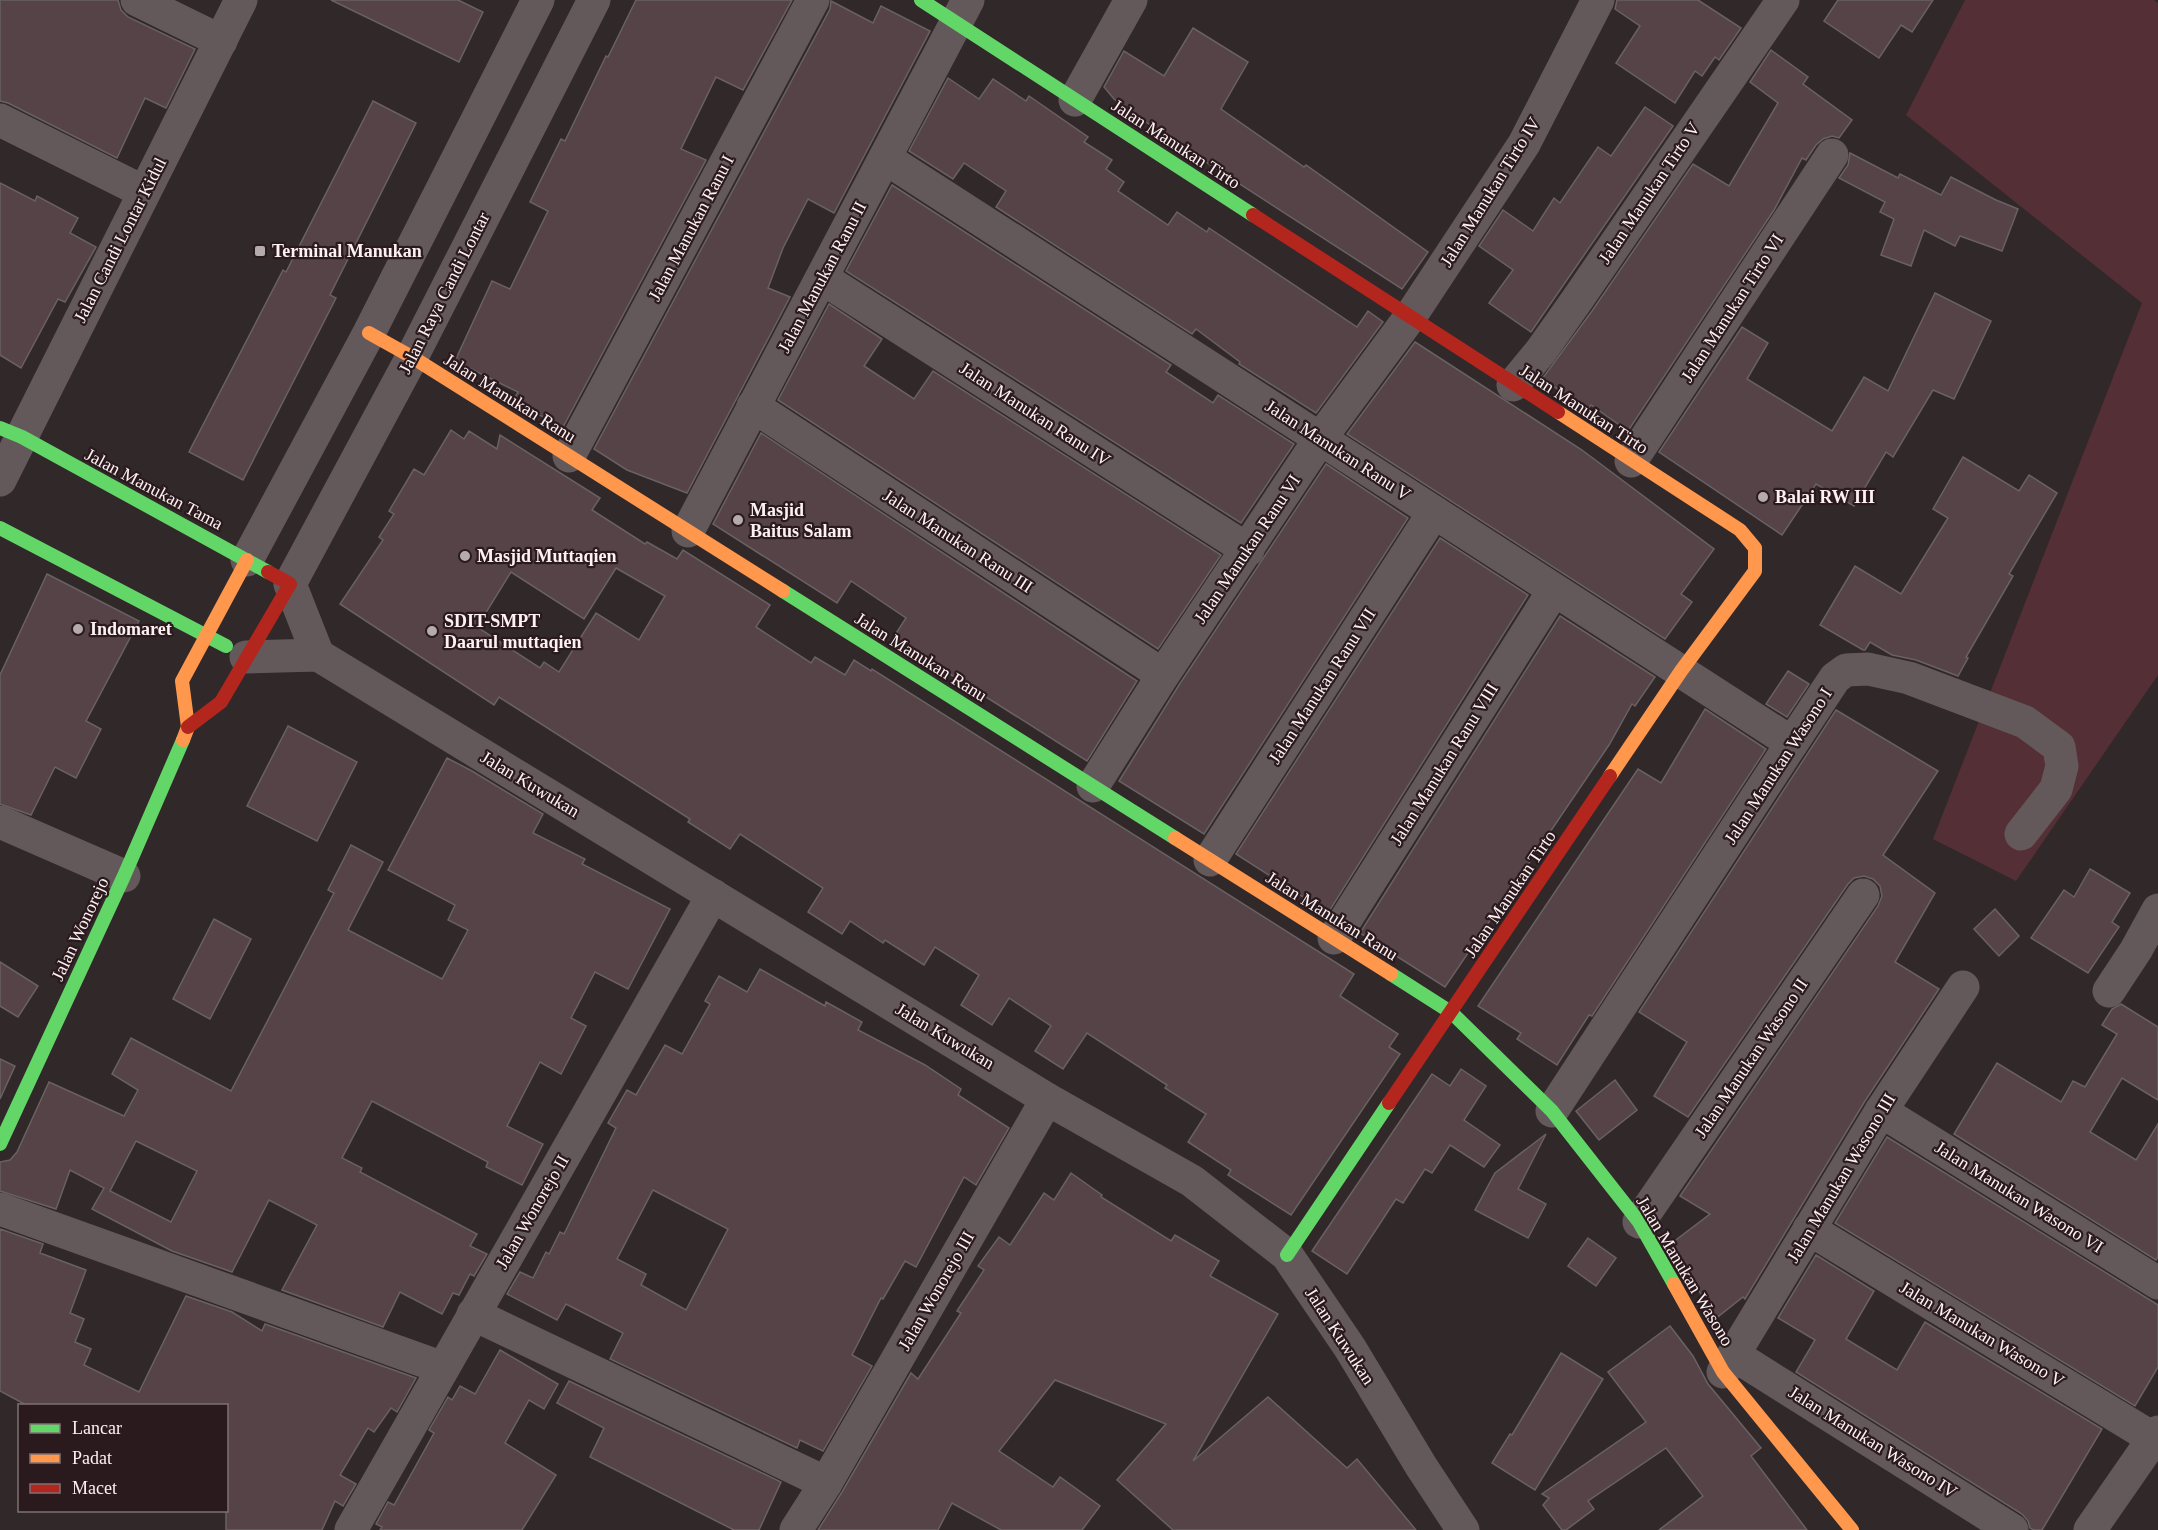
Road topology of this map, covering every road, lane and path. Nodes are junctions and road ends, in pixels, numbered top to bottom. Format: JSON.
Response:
{"nodes":[{"id":1,"x":137,"y":0,"type":"edge"},
{"id":2,"x":241,"y":0,"type":"edge"},
{"id":3,"x":538,"y":0,"type":"edge"},
{"id":4,"x":594,"y":0,"type":"edge"},
{"id":5,"x":813,"y":0,"type":"edge"},
{"id":6,"x":921,"y":0,"type":"edge"},
{"id":7,"x":1131,"y":0,"type":"edge"},
{"id":8,"x":1598,"y":0,"type":"edge"},
{"id":9,"x":1783,"y":0,"type":"edge"},
{"id":10,"x":962,"y":11,"type":"edge"},
{"id":11,"x":221,"y":41,"type":"junction"},
{"id":12,"x":1075,"y":100,"type":"junction"},
{"id":13,"x":0,"y":120,"type":"edge"},
{"id":14,"x":1832,"y":155,"type":"dead end"},
{"id":15,"x":885,"y":158,"type":"junction"},
{"id":16,"x":144,"y":192,"type":"junction"},
{"id":17,"x":822,"y":278,"type":"junction"},
{"id":18,"x":1410,"y":318,"type":"junction"},
{"id":19,"x":369,"y":333,"type":"junction"},
{"id":20,"x":412,"y":357,"type":"junction"},
{"id":21,"x":1514,"y":385,"type":"junction"},
{"id":22,"x":753,"y":406,"type":"junction"},
{"id":23,"x":11,"y":432,"type":"edge"},
{"id":24,"x":1320,"y":439,"type":"junction"},
{"id":25,"x":569,"y":456,"type":"junction"},
{"id":26,"x":1631,"y":461,"type":"junction"},
{"id":27,"x":0,"y":480,"type":"edge"},
{"id":28,"x":1434,"y":512,"type":"junction"},
{"id":29,"x":0,"y":528,"type":"edge"},
{"id":30,"x":687,"y":531,"type":"junction"},
{"id":31,"x":1248,"y":550,"type":"junction"},
{"id":32,"x":247,"y":560,"type":"junction"},
{"id":33,"x":290,"y":584,"type":"junction"},
{"id":34,"x":1554,"y":590,"type":"junction"},
{"id":35,"x":207,"y":636,"type":"junction"},
{"id":36,"x":318,"y":655,"type":"junction"},
{"id":37,"x":246,"y":657,"type":"junction"},
{"id":38,"x":1681,"y":671,"type":"junction"},
{"id":39,"x":1162,"y":675,"type":"junction"},
{"id":40,"x":188,"y":727,"type":"junction"},
{"id":41,"x":1792,"y":743,"type":"junction"},
{"id":42,"x":1093,"y":786,"type":"junction"},
{"id":43,"x":0,"y":822,"type":"edge"},
{"id":44,"x":2022,"y":834,"type":"dead end"},
{"id":45,"x":1210,"y":860,"type":"junction"},
{"id":46,"x":124,"y":876,"type":"junction"},
{"id":47,"x":713,"y":895,"type":"junction"},
{"id":48,"x":1863,"y":895,"type":"dead end"},
{"id":49,"x":2158,"y":910,"type":"edge"},
{"id":50,"x":1334,"y":938,"type":"junction"},
{"id":51,"x":1962,"y":987,"type":"dead end"},
{"id":52,"x":2109,"y":991,"type":"dead end"},
{"id":53,"x":1452,"y":1012,"type":"junction"},
{"id":54,"x":1047,"y":1099,"type":"junction"},
{"id":55,"x":1552,"y":1111,"type":"junction"},
{"id":56,"x":1881,"y":1111,"type":"junction"},
{"id":57,"x":0,"y":1144,"type":"edge"},
{"id":58,"x":0,"y":1209,"type":"edge"},
{"id":59,"x":1639,"y":1222,"type":"junction"},
{"id":60,"x":1809,"y":1229,"type":"junction"},
{"id":61,"x":1287,"y":1255,"type":"junction"},
{"id":62,"x":2158,"y":1282,"type":"edge"},
{"id":63,"x":474,"y":1314,"type":"junction"},
{"id":64,"x":1729,"y":1363,"type":"junction"},
{"id":65,"x":443,"y":1368,"type":"junction"},
{"id":66,"x":2156,"y":1436,"type":"edge"},
{"id":67,"x":826,"y":1483,"type":"junction"},
{"id":68,"x":351,"y":1530,"type":"edge"},
{"id":69,"x":796,"y":1530,"type":"edge"},
{"id":70,"x":1463,"y":1530,"type":"edge"},
{"id":71,"x":1852,"y":1530,"type":"edge"},
{"id":72,"x":2012,"y":1530,"type":"edge"},
{"id":73,"x":2090,"y":1530,"type":"edge"}],
"edges":[{"from":1,"to":11,"type":"street"},
{"from":2,"to":11,"type":"street","name":"Jalan Candi Lontar Kidul"},
{"from":3,"to":19,"type":"street"},
{"from":4,"to":20,"type":"street","name":"Jalan Raya Candi Lontar"},
{"from":5,"to":25,"type":"street","name":"Jalan Manukan Ranu I"},
{"from":6,"to":10,"type":"street","name":"Jalan Manukan Tirto"},
{"from":7,"to":12,"type":"street"},
{"from":8,"to":18,"type":"street","name":"Jalan Manukan Tirto IV"},
{"from":9,"to":21,"type":"street","name":"Jalan Manukan Tirto V"},
{"from":10,"to":12,"type":"street","name":"Jalan Manukan Tirto"},
{"from":10,"to":15,"type":"street","name":"Jalan Manukan Ranu II"},
{"from":11,"to":16,"type":"street","name":"Jalan Candi Lontar Kidul"},
{"from":12,"to":18,"type":"street","name":"Jalan Manukan Tirto"},
{"from":13,"to":16,"type":"street"},
{"from":14,"to":26,"type":"street","name":"Jalan Manukan Tirto VI"},
{"from":15,"to":17,"type":"street","name":"Jalan Manukan Ranu II"},
{"from":15,"to":24,"type":"street","name":"Jalan Manukan Ranu V"},
{"from":16,"to":23,"type":"street","name":"Jalan Candi Lontar Kidul"},
{"from":17,"to":22,"type":"street","name":"Jalan Manukan Ranu II"},
{"from":17,"to":31,"type":"street","name":"Jalan Manukan Ranu IV"},
{"from":18,"to":21,"type":"street","name":"Jalan Manukan Tirto"},
{"from":18,"to":24,"type":"street","name":"Jalan Manukan Ranu VI"},
{"from":19,"to":20,"type":"street","name":"Jalan Manukan Ranu"},
{"from":19,"to":32,"type":"street"},
{"from":20,"to":25,"type":"street","name":"Jalan Manukan Ranu"},
{"from":20,"to":33,"type":"street","name":"Jalan Raya Candi Lontar"},
{"from":21,"to":26,"type":"street","name":"Jalan Manukan Tirto"},
{"from":22,"to":30,"type":"street","name":"Jalan Manukan Ranu II"},
{"from":22,"to":39,"type":"street","name":"Jalan Manukan Ranu III"},
{"from":23,"to":27,"type":"street","name":"Jalan Candi Lontar Kidul"},
{"from":23,"to":32,"type":"street","name":"Jalan Manukan Tama"},
{"from":24,"to":28,"type":"street","name":"Jalan Manukan Ranu V"},
{"from":24,"to":31,"type":"street","name":"Jalan Manukan Ranu VI"},
{"from":25,"to":30,"type":"street","name":"Jalan Manukan Ranu"},
{"from":26,"to":38,"type":"street","name":"Jalan Manukan Tirto"},
{"from":28,"to":34,"type":"street","name":"Jalan Manukan Ranu V"},
{"from":28,"to":45,"type":"street","name":"Jalan Manukan Ranu VII"},
{"from":29,"to":35,"type":"street"},
{"from":30,"to":42,"type":"street","name":"Jalan Manukan Ranu"},
{"from":31,"to":39,"type":"street","name":"Jalan Manukan Ranu VI"},
{"from":32,"to":33,"type":"street","name":"Jalan Manukan Tama"},
{"from":32,"to":35,"type":"street"},
{"from":33,"to":36,"type":"street"},
{"from":33,"to":37,"type":"street","name":"Jalan Wonorejo"},
{"from":34,"to":38,"type":"street","name":"Jalan Manukan Ranu V"},
{"from":34,"to":50,"type":"street","name":"Jalan Manukan Ranu VIII"},
{"from":35,"to":37,"type":"street"},
{"from":35,"to":40,"type":"street"},
{"from":36,"to":37,"type":"street"},
{"from":36,"to":47,"type":"street","name":"Jalan Kuwukan"},
{"from":37,"to":40,"type":"street","name":"Jalan Wonorejo"},
{"from":38,"to":41,"type":"street","name":"Jalan Manukan Ranu V"},
{"from":38,"to":53,"type":"street","name":"Jalan Manukan Tirto"},
{"from":39,"to":42,"type":"street","name":"Jalan Manukan Ranu VI"},
{"from":40,"to":46,"type":"street","name":"Jalan Wonorejo"},
{"from":41,"to":44,"type":"street","name":"Jalan Manukan Wasono I"},
{"from":41,"to":55,"type":"street","name":"Jalan Manukan Wasono I"},
{"from":42,"to":45,"type":"street","name":"Jalan Manukan Ranu"},
{"from":43,"to":46,"type":"street"},
{"from":45,"to":50,"type":"street","name":"Jalan Manukan Ranu"},
{"from":46,"to":57,"type":"street","name":"Jalan Wonorejo"},
{"from":47,"to":54,"type":"street","name":"Jalan Kuwukan"},
{"from":47,"to":63,"type":"street","name":"Jalan Wonorejo II"},
{"from":48,"to":59,"type":"street","name":"Jalan Manukan Wasono II"},
{"from":49,"to":52,"type":"street"},
{"from":50,"to":53,"type":"street","name":"Jalan Manukan Ranu"},
{"from":51,"to":56,"type":"street","name":"Jalan Manukan Wasono III"},
{"from":53,"to":55,"type":"street","name":"Jalan Manukan Wasono"},
{"from":53,"to":61,"type":"street","name":"Jalan Manukan Tirto"},
{"from":54,"to":61,"type":"street","name":"Jalan Kuwukan"},
{"from":54,"to":67,"type":"street","name":"Jalan Wonorejo III"},
{"from":55,"to":59,"type":"street","name":"Jalan Manukan Wasono"},
{"from":56,"to":60,"type":"street","name":"Jalan Manukan Wasono III"},
{"from":56,"to":62,"type":"street","name":"Jalan Manukan Wasono VI"},
{"from":58,"to":65,"type":"street"},
{"from":59,"to":64,"type":"street","name":"Jalan Manukan Wasono"},
{"from":60,"to":64,"type":"street","name":"Jalan Manukan Wasono III"},
{"from":60,"to":66,"type":"street","name":"Jalan Manukan Wasono V"},
{"from":61,"to":70,"type":"street","name":"Jalan Kuwukan"},
{"from":63,"to":65,"type":"street","name":"Jalan Wonorejo II"},
{"from":63,"to":67,"type":"street"},
{"from":64,"to":71,"type":"street","name":"Jalan Manukan Wasono"},
{"from":64,"to":72,"type":"street","name":"Jalan Manukan Wasono IV"},
{"from":65,"to":68,"type":"street","name":"Jalan Wonorejo II"},
{"from":66,"to":73,"type":"street"},
{"from":67,"to":69,"type":"street","name":"Jalan Wonorejo III"}]}
